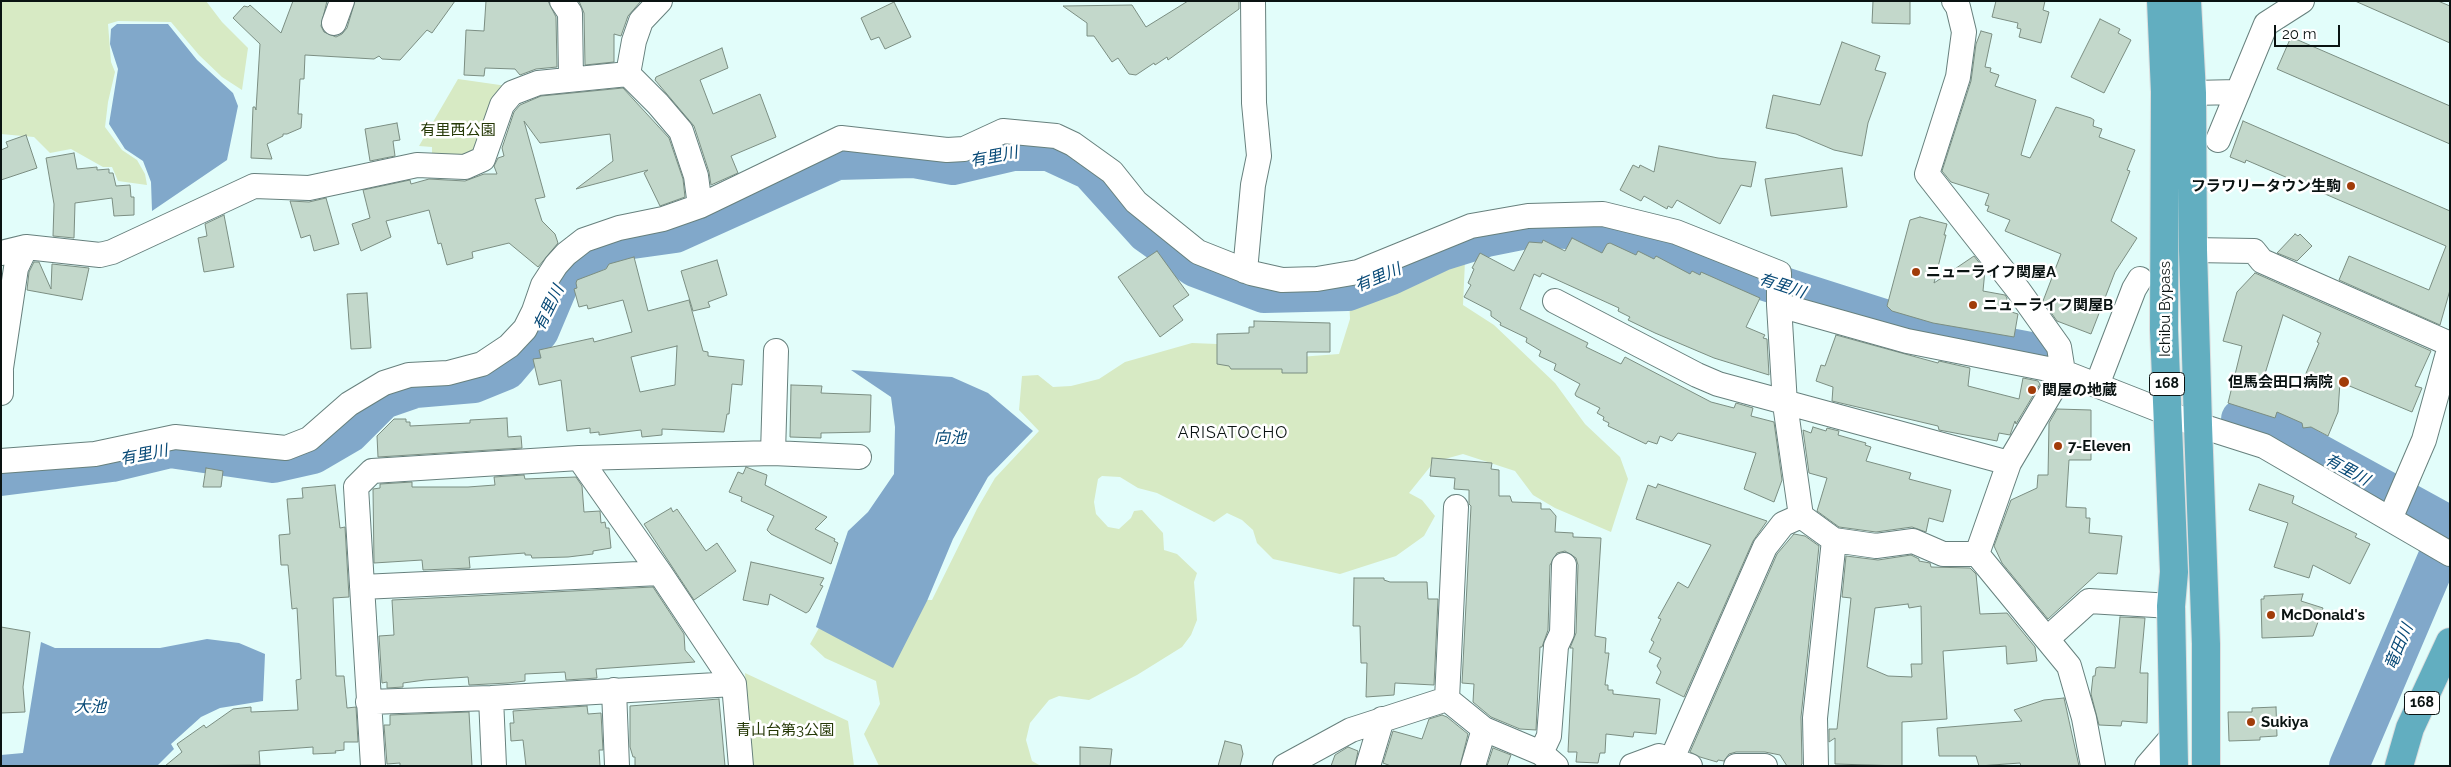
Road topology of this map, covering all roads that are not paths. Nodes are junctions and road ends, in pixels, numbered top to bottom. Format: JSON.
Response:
{"nodes":[{"id":1,"x":562,"y":1,"type":"edge"},
{"id":2,"x":660,"y":1,"type":"edge"},
{"id":3,"x":1253,"y":1,"type":"edge"},
{"id":4,"x":1954,"y":1,"type":"edge"},
{"id":5,"x":2161,"y":1,"type":"edge"},
{"id":6,"x":2187,"y":1,"type":"edge"},
{"id":7,"x":2302,"y":1,"type":"edge"},
{"id":8,"x":628,"y":74,"type":"junction"},
{"id":9,"x":570,"y":79,"type":"junction"},
{"id":10,"x":2238,"y":92,"type":"junction"},
{"id":11,"x":2192,"y":93,"type":"junction"},
{"id":12,"x":2218,"y":140,"type":"dead end"},
{"id":13,"x":700,"y":206,"type":"junction"},
{"id":14,"x":26,"y":247,"type":"junction"},
{"id":15,"x":2192,"y":250,"type":"junction"},
{"id":16,"x":1,"y":253,"type":"edge"},
{"id":17,"x":1246,"y":271,"type":"junction"},
{"id":18,"x":2140,"y":279,"type":"dead end"},
{"id":19,"x":1555,"y":301,"type":"dead end"},
{"id":20,"x":1779,"y":305,"type":"junction"},
{"id":21,"x":2450,"y":345,"type":"edge"},
{"id":22,"x":776,"y":351,"type":"dead end"},
{"id":23,"x":1,"y":369,"type":"edge"},
{"id":24,"x":2063,"y":372,"type":"junction"},
{"id":25,"x":2098,"y":385,"type":"junction"},
{"id":26,"x":1,"y":392,"type":"edge"},
{"id":27,"x":1785,"y":404,"type":"junction"},
{"id":28,"x":2169,"y":413,"type":"junction"},
{"id":29,"x":2198,"y":425,"type":"junction"},
{"id":30,"x":773,"y":453,"type":"junction"},
{"id":31,"x":579,"y":458,"type":"junction"},
{"id":32,"x":859,"y":458,"type":"dead end"},
{"id":33,"x":1,"y":461,"type":"edge"},
{"id":34,"x":2009,"y":463,"type":"junction"},
{"id":35,"x":1456,"y":507,"type":"dead end"},
{"id":36,"x":1800,"y":516,"type":"junction"},
{"id":37,"x":2395,"y":522,"type":"junction"},
{"id":38,"x":1834,"y":540,"type":"junction"},
{"id":39,"x":1977,"y":554,"type":"junction"},
{"id":40,"x":2450,"y":554,"type":"edge"},
{"id":41,"x":1564,"y":565,"type":"dead end"},
{"id":42,"x":660,"y":573,"type":"junction"},
{"id":43,"x":362,"y":587,"type":"junction"},
{"id":44,"x":2171,"y":606,"type":"junction"},
{"id":45,"x":2046,"y":639,"type":"junction"},
{"id":46,"x":2450,"y":642,"type":"edge"},
{"id":47,"x":734,"y":684,"type":"junction"},
{"id":48,"x":614,"y":690,"type":"junction"},
{"id":49,"x":491,"y":698,"type":"junction"},
{"id":50,"x":1447,"y":699,"type":"junction"},
{"id":51,"x":368,"y":702,"type":"junction"},
{"id":52,"x":1382,"y":719,"type":"junction"},
{"id":53,"x":1484,"y":729,"type":"junction"},
{"id":54,"x":2172,"y":737,"type":"junction"},
{"id":55,"x":1549,"y":759,"type":"edge"},
{"id":56,"x":1681,"y":763,"type":"edge"},
{"id":57,"x":373,"y":766,"type":"edge"},
{"id":58,"x":494,"y":766,"type":"edge"},
{"id":59,"x":617,"y":766,"type":"edge"},
{"id":60,"x":742,"y":766,"type":"edge"},
{"id":61,"x":1285,"y":766,"type":"edge"},
{"id":62,"x":1368,"y":766,"type":"edge"},
{"id":63,"x":1473,"y":766,"type":"edge"},
{"id":64,"x":1632,"y":766,"type":"edge"},
{"id":65,"x":1736,"y":766,"type":"edge"},
{"id":66,"x":1765,"y":766,"type":"edge"},
{"id":67,"x":1816,"y":766,"type":"edge"},
{"id":68,"x":2093,"y":766,"type":"edge"},
{"id":69,"x":2146,"y":766,"type":"edge"},
{"id":70,"x":2174,"y":766,"type":"edge"},
{"id":71,"x":2206,"y":766,"type":"edge"},
{"id":72,"x":2399,"y":766,"type":"edge"}],
"edges":[{"from":1,"to":9,"type":"street"},
{"from":2,"to":8,"type":"street"},
{"from":3,"to":17,"type":"street"},
{"from":4,"to":24,"type":"street"},
{"from":5,"to":28,"type":"highway","name":"Ichibu Bypass","number":"168"},
{"from":6,"to":11,"type":"highway","name":"Ichibu Bypass","number":"168"},
{"from":7,"to":10,"type":"street"},
{"from":8,"to":9,"type":"street"},
{"from":8,"to":13,"type":"street"},
{"from":9,"to":14,"type":"street"},
{"from":10,"to":11,"type":"street"},
{"from":10,"to":12,"type":"street"},
{"from":11,"to":15,"type":"highway","name":"Ichibu Bypass","number":"168"},
{"from":13,"to":17,"type":"street"},
{"from":13,"to":33,"type":"street"},
{"from":14,"to":16,"type":"street"},
{"from":14,"to":23,"type":"street"},
{"from":15,"to":21,"type":"street"},
{"from":15,"to":29,"type":"highway","name":"Ichibu Bypass","number":"168"},
{"from":17,"to":20,"type":"street"},
{"from":18,"to":25,"type":"street"},
{"from":19,"to":27,"type":"street"},
{"from":20,"to":24,"type":"street"},
{"from":20,"to":27,"type":"street"},
{"from":21,"to":37,"type":"street"},
{"from":22,"to":30,"type":"street"},
{"from":23,"to":26,"type":"street"},
{"from":24,"to":25,"type":"street"},
{"from":24,"to":34,"type":"street"},
{"from":25,"to":28,"type":"street"},
{"from":27,"to":34,"type":"street"},
{"from":27,"to":36,"type":"street"},
{"from":28,"to":29,"type":"street"},
{"from":28,"to":44,"type":"highway","name":"Ichibu Bypass","number":"168"},
{"from":29,"to":37,"type":"street"},
{"from":29,"to":71,"type":"highway","name":"Ichibu Bypass","number":"168"},
{"from":30,"to":31,"type":"street"},
{"from":30,"to":32,"type":"street"},
{"from":31,"to":42,"type":"street"},
{"from":31,"to":43,"type":"street"},
{"from":34,"to":39,"type":"street"},
{"from":35,"to":50,"type":"street"},
{"from":36,"to":38,"type":"street"},
{"from":36,"to":56,"type":"street"},
{"from":37,"to":40,"type":"street"},
{"from":38,"to":39,"type":"street"},
{"from":38,"to":67,"type":"street"},
{"from":39,"to":45,"type":"street"},
{"from":41,"to":55,"type":"street"},
{"from":42,"to":43,"type":"street"},
{"from":42,"to":47,"type":"street"},
{"from":43,"to":51,"type":"street"},
{"from":44,"to":45,"type":"street"},
{"from":44,"to":54,"type":"highway","name":"Ichibu Bypass","number":"168"},
{"from":45,"to":68,"type":"street"},
{"from":46,"to":72,"type":"highway","number":"168"},
{"from":47,"to":48,"type":"street"},
{"from":47,"to":60,"type":"street"},
{"from":48,"to":49,"type":"street"},
{"from":48,"to":59,"type":"street"},
{"from":49,"to":51,"type":"street"},
{"from":49,"to":58,"type":"street"},
{"from":50,"to":52,"type":"street"},
{"from":50,"to":53,"type":"street"},
{"from":51,"to":57,"type":"street"},
{"from":52,"to":61,"type":"street"},
{"from":52,"to":62,"type":"street"},
{"from":53,"to":55,"type":"street"},
{"from":53,"to":63,"type":"street"},
{"from":54,"to":69,"type":"street"},
{"from":54,"to":70,"type":"highway","name":"Ichibu Bypass","number":"168"},
{"from":56,"to":64,"type":"street"},
{"from":65,"to":66,"type":"street"}]}
